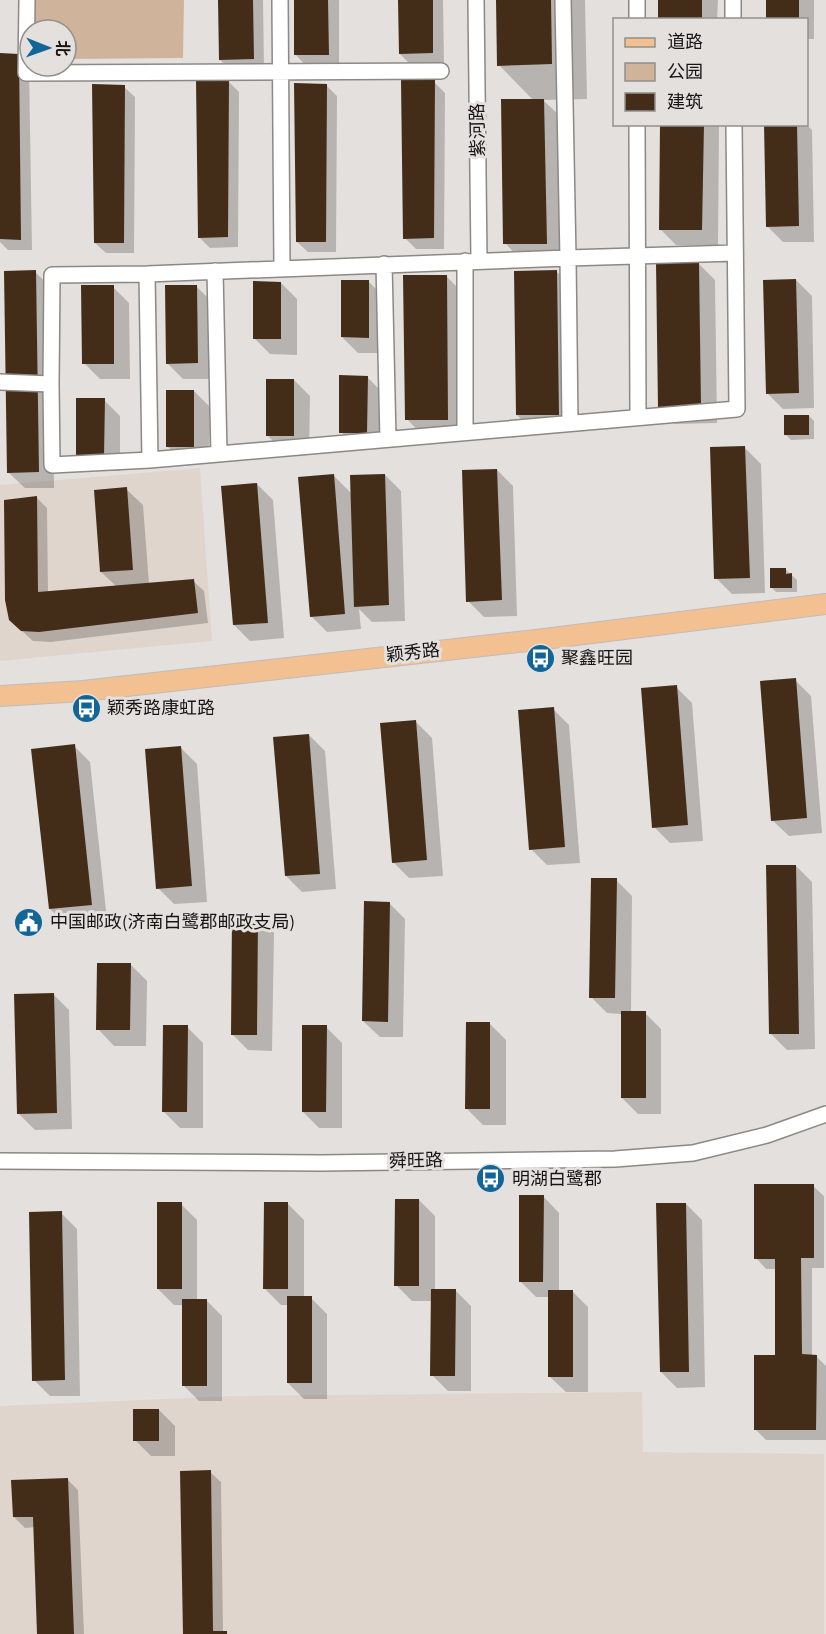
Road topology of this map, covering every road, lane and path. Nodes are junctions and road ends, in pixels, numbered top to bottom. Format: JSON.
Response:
{"nodes":[{"id":1,"x":27,"y":0,"type":"edge"},
{"id":2,"x":280,"y":0,"type":"edge"},
{"id":3,"x":476,"y":0,"type":"edge"},
{"id":4,"x":563,"y":0,"type":"edge"},
{"id":5,"x":637,"y":0,"type":"edge"},
{"id":6,"x":733,"y":0,"type":"edge"},
{"id":7,"x":637,"y":18,"type":"edge"},
{"id":8,"x":733,"y":18,"type":"edge"},
{"id":9,"x":441,"y":71,"type":"dead end"},
{"id":10,"x":281,"y":72,"type":"junction"},
{"id":11,"x":637,"y":126,"type":"edge"},
{"id":12,"x":734,"y":126,"type":"edge"},
{"id":13,"x":735,"y":254,"type":"junction"},
{"id":14,"x":637,"y":256,"type":"junction"},
{"id":15,"x":568,"y":258,"type":"junction"},
{"id":16,"x":472,"y":261,"type":"junction"},
{"id":17,"x":384,"y":264,"type":"junction"},
{"id":18,"x":282,"y":268,"type":"junction"},
{"id":19,"x":215,"y":271,"type":"junction"},
{"id":20,"x":147,"y":274,"type":"junction"},
{"id":21,"x":0,"y":382,"type":"edge"},
{"id":22,"x":51,"y":384,"type":"junction"},
{"id":23,"x":638,"y":417,"type":"junction"},
{"id":24,"x":570,"y":423,"type":"junction"},
{"id":25,"x":465,"y":432,"type":"junction"},
{"id":26,"x":388,"y":439,"type":"junction"},
{"id":27,"x":219,"y":454,"type":"junction"},
{"id":28,"x":150,"y":460,"type":"junction"},
{"id":29,"x":826,"y":604,"type":"edge"},
{"id":30,"x":0,"y":696,"type":"edge"},
{"id":31,"x":826,"y":1114,"type":"edge"},
{"id":32,"x":0,"y":1161,"type":"edge"}],
"edges":[{"from":1,"to":10,"type":"street"},
{"from":2,"to":10,"type":"street"},
{"from":3,"to":16,"type":"street","name":"紫河路"},
{"from":4,"to":15,"type":"street"},
{"from":5,"to":7,"type":"street"},
{"from":6,"to":8,"type":"street"},
{"from":9,"to":10,"type":"street"},
{"from":10,"to":18,"type":"street"},
{"from":11,"to":14,"type":"street"},
{"from":12,"to":13,"type":"street"},
{"from":13,"to":14,"type":"street"},
{"from":13,"to":23,"type":"street"},
{"from":14,"to":15,"type":"street"},
{"from":14,"to":23,"type":"street"},
{"from":15,"to":16,"type":"street"},
{"from":15,"to":24,"type":"street"},
{"from":16,"to":17,"type":"street"},
{"from":16,"to":25,"type":"street","name":"紫河路"},
{"from":17,"to":18,"type":"street"},
{"from":17,"to":26,"type":"street"},
{"from":18,"to":19,"type":"street"},
{"from":19,"to":20,"type":"street"},
{"from":19,"to":27,"type":"street"},
{"from":20,"to":22,"type":"street"},
{"from":20,"to":28,"type":"street"},
{"from":21,"to":22,"type":"street"},
{"from":22,"to":28,"type":"street"},
{"from":23,"to":24,"type":"street"},
{"from":24,"to":25,"type":"street"},
{"from":25,"to":26,"type":"street"},
{"from":26,"to":27,"type":"street"},
{"from":27,"to":28,"type":"street"},
{"from":29,"to":30,"type":"main road","name":"颖秀路"},
{"from":31,"to":32,"type":"street","name":"舜旺路"}]}
